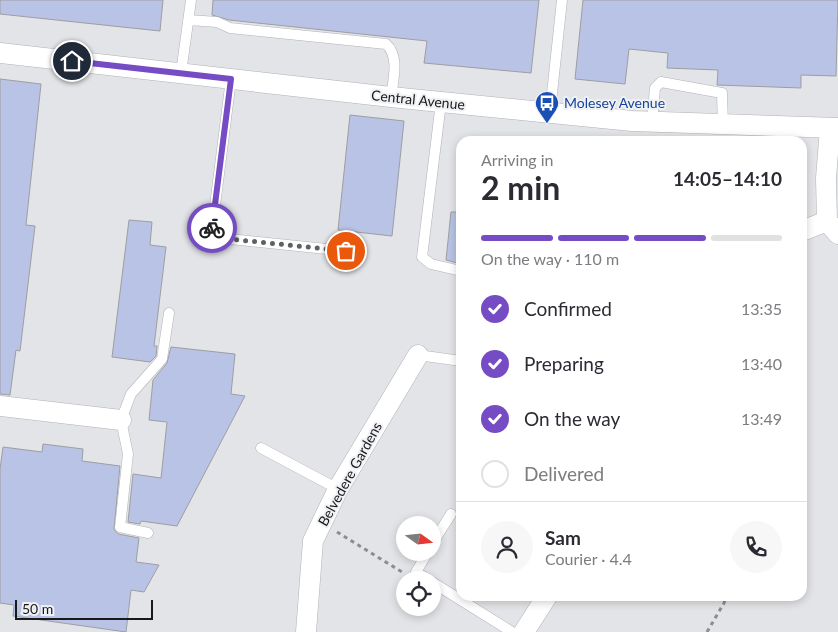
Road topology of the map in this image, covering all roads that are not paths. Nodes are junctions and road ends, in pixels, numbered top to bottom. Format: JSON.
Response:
{"nodes":[{"id":1,"x":191,"y":0,"type":"edge"},
{"id":2,"x":562,"y":0,"type":"edge"},
{"id":3,"x":189,"y":20,"type":"junction"},
{"id":4,"x":0,"y":53,"type":"edge"},
{"id":5,"x":181,"y":73,"type":"junction"},
{"id":6,"x":231,"y":79,"type":"junction"},
{"id":7,"x":391,"y":97,"type":"junction"},
{"id":8,"x":441,"y":102,"type":"junction"},
{"id":9,"x":550,"y":112,"type":"junction"},
{"id":10,"x":652,"y":123,"type":"junction"},
{"id":11,"x":723,"y":126,"type":"junction"},
{"id":12,"x":834,"y":128,"type":"edge"},
{"id":13,"x":832,"y":227,"type":"edge"},
{"id":14,"x":807,"y":230,"type":"edge"},
{"id":15,"x":346,"y":251,"type":"dead end"},
{"id":16,"x":456,"y":270,"type":"edge"},
{"id":17,"x":169,"y":313,"type":"dead end"},
{"id":18,"x":418,"y":355,"type":"joint"},
{"id":19,"x":456,"y":360,"type":"edge"},
{"id":20,"x":0,"y":406,"type":"edge"},
{"id":21,"x":121,"y":420,"type":"junction"},
{"id":22,"x":261,"y":448,"type":"dead end"},
{"id":23,"x":338,"y":489,"type":"junction"},
{"id":24,"x":451,"y":514,"type":"dead end"},
{"id":25,"x":441,"y":530,"type":"edge"},
{"id":26,"x":148,"y":534,"type":"dead end"},
{"id":27,"x":441,"y":588,"type":"edge"},
{"id":28,"x":456,"y":597,"type":"edge"},
{"id":29,"x":462,"y":601,"type":"edge"},
{"id":30,"x":544,"y":601,"type":"edge"},
{"id":31,"x":306,"y":632,"type":"edge"},
{"id":32,"x":512,"y":632,"type":"edge"},
{"id":33,"x":524,"y":632,"type":"edge"}],
"edges":[{"from":1,"to":3,"type":"lane"},
{"from":2,"to":9,"type":"lane"},
{"from":3,"to":5,"type":"lane"},
{"from":3,"to":7,"type":"lane"},
{"from":4,"to":5,"type":"street","name":"Central Avenue"},
{"from":5,"to":6,"type":"street","name":"Central Avenue"},
{"from":6,"to":7,"type":"street","name":"Central Avenue"},
{"from":6,"to":15,"type":"lane"},
{"from":7,"to":8,"type":"street","name":"Central Avenue"},
{"from":8,"to":9,"type":"street","name":"Central Avenue"},
{"from":8,"to":16,"type":"lane"},
{"from":9,"to":10,"type":"street","name":"Central Avenue"},
{"from":10,"to":11,"type":"street","name":"Central Avenue"},
{"from":10,"to":11,"type":"lane"},
{"from":11,"to":12,"type":"street","name":"Central Avenue"},
{"from":12,"to":13,"type":"street"},
{"from":13,"to":14,"type":"street"},
{"from":17,"to":21,"type":"lane"},
{"from":18,"to":19,"type":"lane"},
{"from":18,"to":23,"type":"street","name":"Belvedere Gardens"},
{"from":20,"to":21,"type":"street"},
{"from":21,"to":26,"type":"lane"},
{"from":22,"to":23,"type":"lane"},
{"from":23,"to":31,"type":"street","name":"Belvedere Gardens"},
{"from":24,"to":25,"type":"lane"},
{"from":27,"to":28,"type":"lane"},
{"from":29,"to":32,"type":"lane"},
{"from":30,"to":33,"type":"street"}]}
